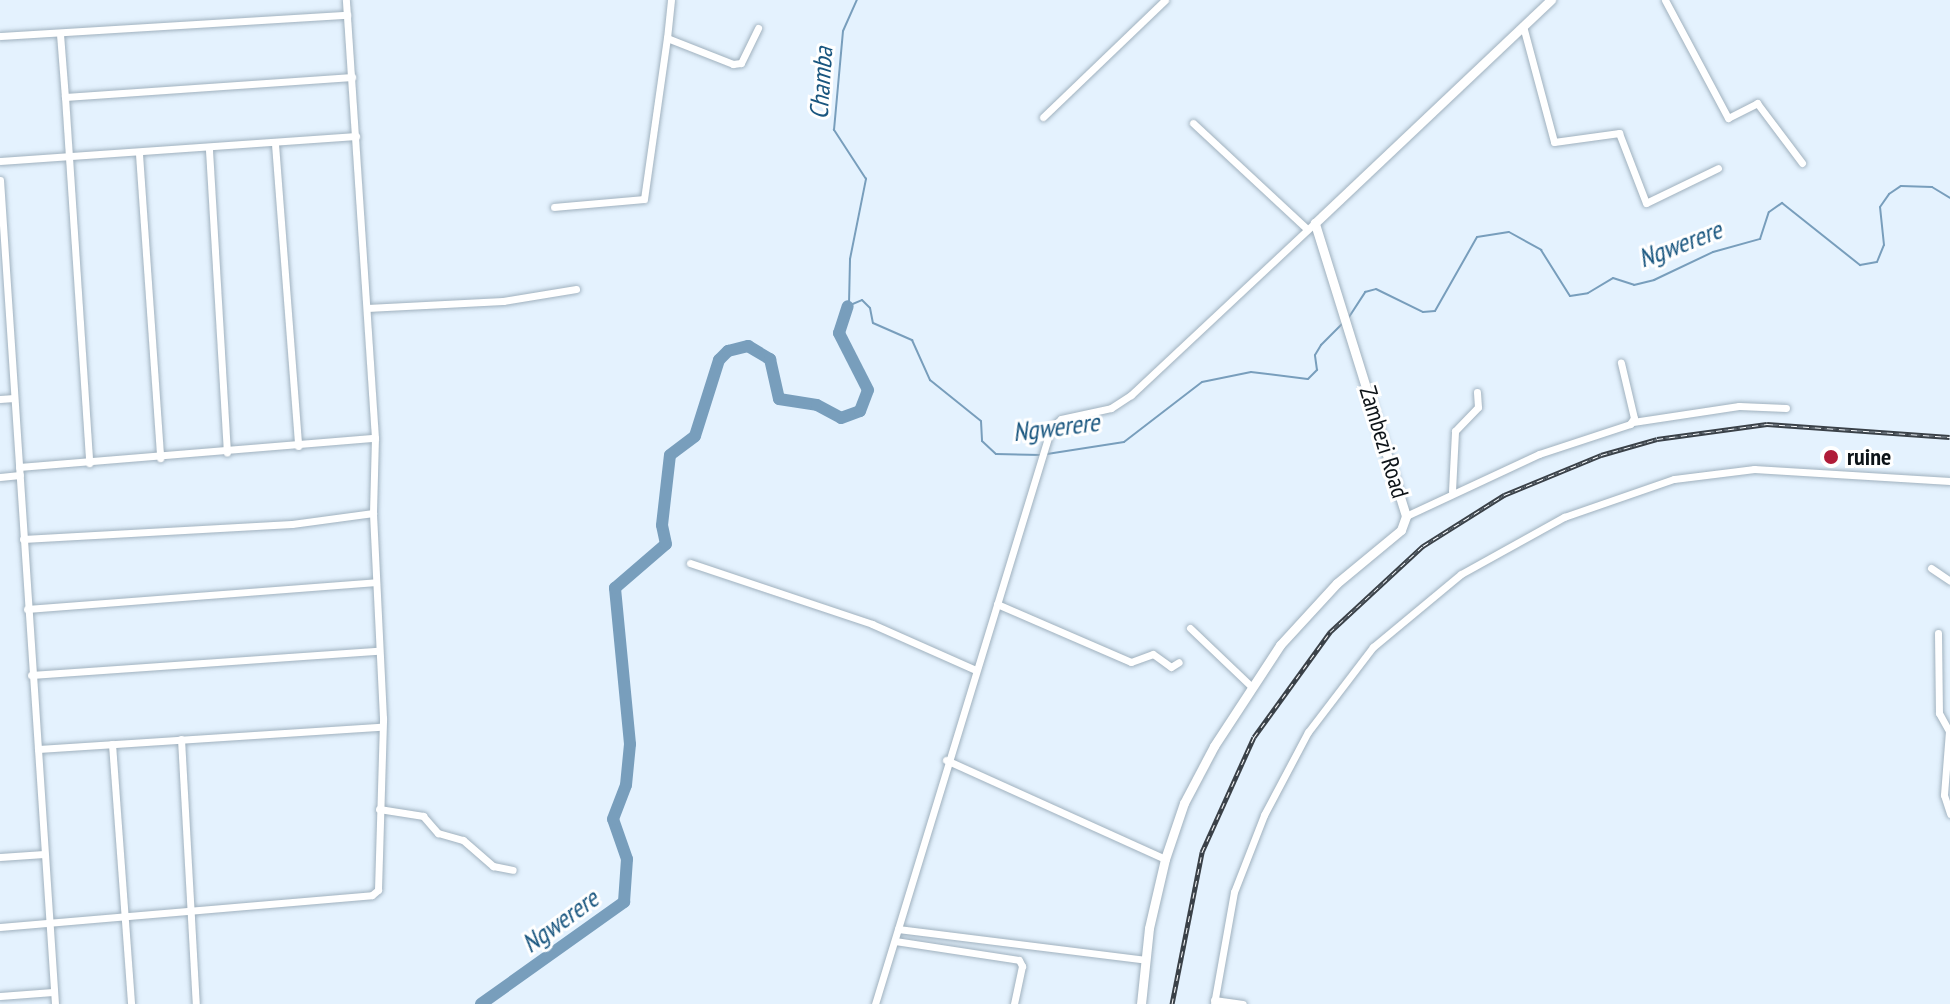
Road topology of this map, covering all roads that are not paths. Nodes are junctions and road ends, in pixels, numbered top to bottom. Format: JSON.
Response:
{"nodes":[{"id":1,"x":346,"y":0,"type":"edge"},
{"id":2,"x":671,"y":0,"type":"edge"},
{"id":3,"x":1165,"y":0,"type":"edge"},
{"id":4,"x":1551,"y":0,"type":"edge"},
{"id":5,"x":1665,"y":0,"type":"edge"},
{"id":6,"x":347,"y":15,"type":"junction"},
{"id":7,"x":1523,"y":26,"type":"junction"},
{"id":8,"x":758,"y":28,"type":"dead end"},
{"id":9,"x":60,"y":34,"type":"junction"},
{"id":10,"x":0,"y":36,"type":"edge"},
{"id":11,"x":667,"y":38,"type":"junction"},
{"id":12,"x":352,"y":77,"type":"junction"},
{"id":13,"x":65,"y":97,"type":"junction"},
{"id":14,"x":1043,"y":117,"type":"dead end"},
{"id":15,"x":1193,"y":123,"type":"dead end"},
{"id":16,"x":356,"y":136,"type":"junction"},
{"id":17,"x":275,"y":144,"type":"junction"},
{"id":18,"x":209,"y":150,"type":"junction"},
{"id":19,"x":139,"y":154,"type":"junction"},
{"id":20,"x":71,"y":158,"type":"junction"},
{"id":21,"x":0,"y":161,"type":"edge"},
{"id":22,"x":1802,"y":163,"type":"dead end"},
{"id":23,"x":1718,"y":168,"type":"dead end"},
{"id":24,"x":0,"y":180,"type":"edge"},
{"id":25,"x":1,"y":191,"type":"edge"},
{"id":26,"x":554,"y":207,"type":"dead end"},
{"id":27,"x":1311,"y":226,"type":"junction"},
{"id":28,"x":3,"y":263,"type":"edge"},
{"id":29,"x":576,"y":289,"type":"dead end"},
{"id":30,"x":367,"y":308,"type":"junction"},
{"id":31,"x":4,"y":329,"type":"edge"},
{"id":32,"x":1621,"y":363,"type":"dead end"},
{"id":33,"x":1477,"y":392,"type":"dead end"},
{"id":34,"x":14,"y":398,"type":"junction"},
{"id":35,"x":0,"y":399,"type":"edge"},
{"id":36,"x":1786,"y":408,"type":"dead end"},
{"id":37,"x":1633,"y":422,"type":"junction"},
{"id":38,"x":375,"y":438,"type":"junction"},
{"id":39,"x":298,"y":446,"type":"junction"},
{"id":40,"x":227,"y":452,"type":"junction"},
{"id":41,"x":160,"y":458,"type":"junction"},
{"id":42,"x":89,"y":463,"type":"junction"},
{"id":43,"x":20,"y":471,"type":"junction"},
{"id":44,"x":0,"y":477,"type":"edge"},
{"id":45,"x":1950,"y":481,"type":"edge"},
{"id":46,"x":1452,"y":491,"type":"junction"},
{"id":47,"x":373,"y":513,"type":"junction"},
{"id":48,"x":1406,"y":516,"type":"junction"},
{"id":49,"x":23,"y":539,"type":"junction"},
{"id":50,"x":690,"y":563,"type":"dead end"},
{"id":51,"x":1931,"y":568,"type":"dead end"},
{"id":52,"x":1950,"y":581,"type":"edge"},
{"id":53,"x":376,"y":582,"type":"junction"},
{"id":54,"x":997,"y":604,"type":"junction"},
{"id":55,"x":27,"y":609,"type":"junction"},
{"id":56,"x":1190,"y":628,"type":"dead end"},
{"id":57,"x":1938,"y":633,"type":"dead end"},
{"id":58,"x":378,"y":651,"type":"junction"},
{"id":59,"x":1179,"y":662,"type":"dead end"},
{"id":60,"x":976,"y":670,"type":"junction"},
{"id":61,"x":31,"y":675,"type":"junction"},
{"id":62,"x":1251,"y":686,"type":"junction"},
{"id":63,"x":381,"y":727,"type":"junction"},
{"id":64,"x":181,"y":739,"type":"junction"},
{"id":65,"x":112,"y":744,"type":"junction"},
{"id":66,"x":38,"y":749,"type":"junction"},
{"id":67,"x":946,"y":760,"type":"junction"},
{"id":68,"x":379,"y":809,"type":"junction"},
{"id":69,"x":1950,"y":814,"type":"edge"},
{"id":70,"x":44,"y":854,"type":"junction"},
{"id":71,"x":0,"y":857,"type":"edge"},
{"id":72,"x":1165,"y":859,"type":"junction"},
{"id":73,"x":513,"y":870,"type":"dead end"},
{"id":74,"x":191,"y":911,"type":"junction"},
{"id":75,"x":126,"y":915,"type":"junction"},
{"id":76,"x":49,"y":922,"type":"junction"},
{"id":77,"x":0,"y":927,"type":"edge"},
{"id":78,"x":898,"y":929,"type":"junction"},
{"id":79,"x":895,"y":941,"type":"junction"},
{"id":80,"x":1146,"y":960,"type":"junction"},
{"id":81,"x":53,"y":992,"type":"junction"},
{"id":82,"x":0,"y":996,"type":"edge"},
{"id":83,"x":1214,"y":1002,"type":"edge"},
{"id":84,"x":55,"y":1004,"type":"edge"},
{"id":85,"x":131,"y":1004,"type":"edge"},
{"id":86,"x":196,"y":1004,"type":"edge"},
{"id":87,"x":875,"y":1004,"type":"edge"},
{"id":88,"x":1014,"y":1004,"type":"edge"},
{"id":89,"x":1141,"y":1004,"type":"edge"},
{"id":90,"x":1243,"y":1004,"type":"edge"}],
"edges":[{"from":1,"to":6,"type":"street"},
{"from":2,"to":11,"type":"street"},
{"from":3,"to":14,"type":"street"},
{"from":4,"to":7,"type":"main road"},
{"from":5,"to":22,"type":"street"},
{"from":6,"to":9,"type":"street"},
{"from":6,"to":12,"type":"street"},
{"from":7,"to":23,"type":"street"},
{"from":7,"to":27,"type":"main road"},
{"from":8,"to":11,"type":"street"},
{"from":9,"to":10,"type":"street"},
{"from":9,"to":13,"type":"street"},
{"from":11,"to":26,"type":"street"},
{"from":12,"to":13,"type":"street"},
{"from":12,"to":16,"type":"street"},
{"from":13,"to":20,"type":"street"},
{"from":15,"to":27,"type":"street"},
{"from":16,"to":17,"type":"street"},
{"from":16,"to":30,"type":"street"},
{"from":17,"to":18,"type":"street"},
{"from":17,"to":39,"type":"street"},
{"from":18,"to":19,"type":"street"},
{"from":18,"to":40,"type":"street"},
{"from":19,"to":20,"type":"street"},
{"from":19,"to":41,"type":"street"},
{"from":20,"to":21,"type":"street"},
{"from":20,"to":42,"type":"street"},
{"from":24,"to":25,"type":"street"},
{"from":25,"to":28,"type":"street"},
{"from":27,"to":48,"type":"main road","name":"Zambezi Road"},
{"from":27,"to":54,"type":"street"},
{"from":28,"to":31,"type":"street"},
{"from":29,"to":30,"type":"street"},
{"from":30,"to":38,"type":"street"},
{"from":31,"to":34,"type":"street"},
{"from":32,"to":37,"type":"street"},
{"from":33,"to":46,"type":"street"},
{"from":34,"to":35,"type":"street"},
{"from":34,"to":43,"type":"street"},
{"from":36,"to":37,"type":"street"},
{"from":37,"to":46,"type":"street"},
{"from":38,"to":39,"type":"street"},
{"from":38,"to":47,"type":"street"},
{"from":39,"to":40,"type":"street"},
{"from":40,"to":41,"type":"street"},
{"from":41,"to":42,"type":"street"},
{"from":42,"to":43,"type":"street"},
{"from":43,"to":44,"type":"street"},
{"from":43,"to":49,"type":"street"},
{"from":45,"to":83,"type":"street"},
{"from":46,"to":48,"type":"street"},
{"from":47,"to":49,"type":"street"},
{"from":47,"to":53,"type":"street"},
{"from":48,"to":62,"type":"main road","name":"Zambezi Road"},
{"from":49,"to":55,"type":"street"},
{"from":50,"to":60,"type":"street"},
{"from":51,"to":52,"type":"street"},
{"from":53,"to":55,"type":"street"},
{"from":53,"to":58,"type":"street"},
{"from":54,"to":59,"type":"street"},
{"from":54,"to":60,"type":"street"},
{"from":55,"to":61,"type":"street"},
{"from":56,"to":62,"type":"street"},
{"from":57,"to":69,"type":"street"},
{"from":58,"to":61,"type":"street"},
{"from":58,"to":63,"type":"street"},
{"from":60,"to":67,"type":"street"},
{"from":61,"to":66,"type":"street"},
{"from":62,"to":72,"type":"main road","name":"Zambezi Road"},
{"from":63,"to":64,"type":"street"},
{"from":63,"to":68,"type":"street"},
{"from":64,"to":65,"type":"street"},
{"from":64,"to":74,"type":"street"},
{"from":65,"to":66,"type":"street"},
{"from":65,"to":75,"type":"street"},
{"from":66,"to":70,"type":"street"},
{"from":67,"to":72,"type":"street"},
{"from":67,"to":78,"type":"street"},
{"from":68,"to":73,"type":"street"},
{"from":68,"to":74,"type":"street"},
{"from":70,"to":71,"type":"street"},
{"from":70,"to":76,"type":"street"},
{"from":72,"to":80,"type":"main road","name":"Zambezi Road"},
{"from":74,"to":75,"type":"street"},
{"from":74,"to":86,"type":"street"},
{"from":75,"to":76,"type":"street"},
{"from":75,"to":85,"type":"street"},
{"from":76,"to":77,"type":"street"},
{"from":76,"to":81,"type":"street"},
{"from":78,"to":79,"type":"street"},
{"from":78,"to":80,"type":"street"},
{"from":79,"to":87,"type":"street"},
{"from":79,"to":88,"type":"street"},
{"from":80,"to":89,"type":"main road","name":"Zambezi Road"},
{"from":81,"to":82,"type":"street"},
{"from":81,"to":84,"type":"street"},
{"from":83,"to":90,"type":"street"}]}
